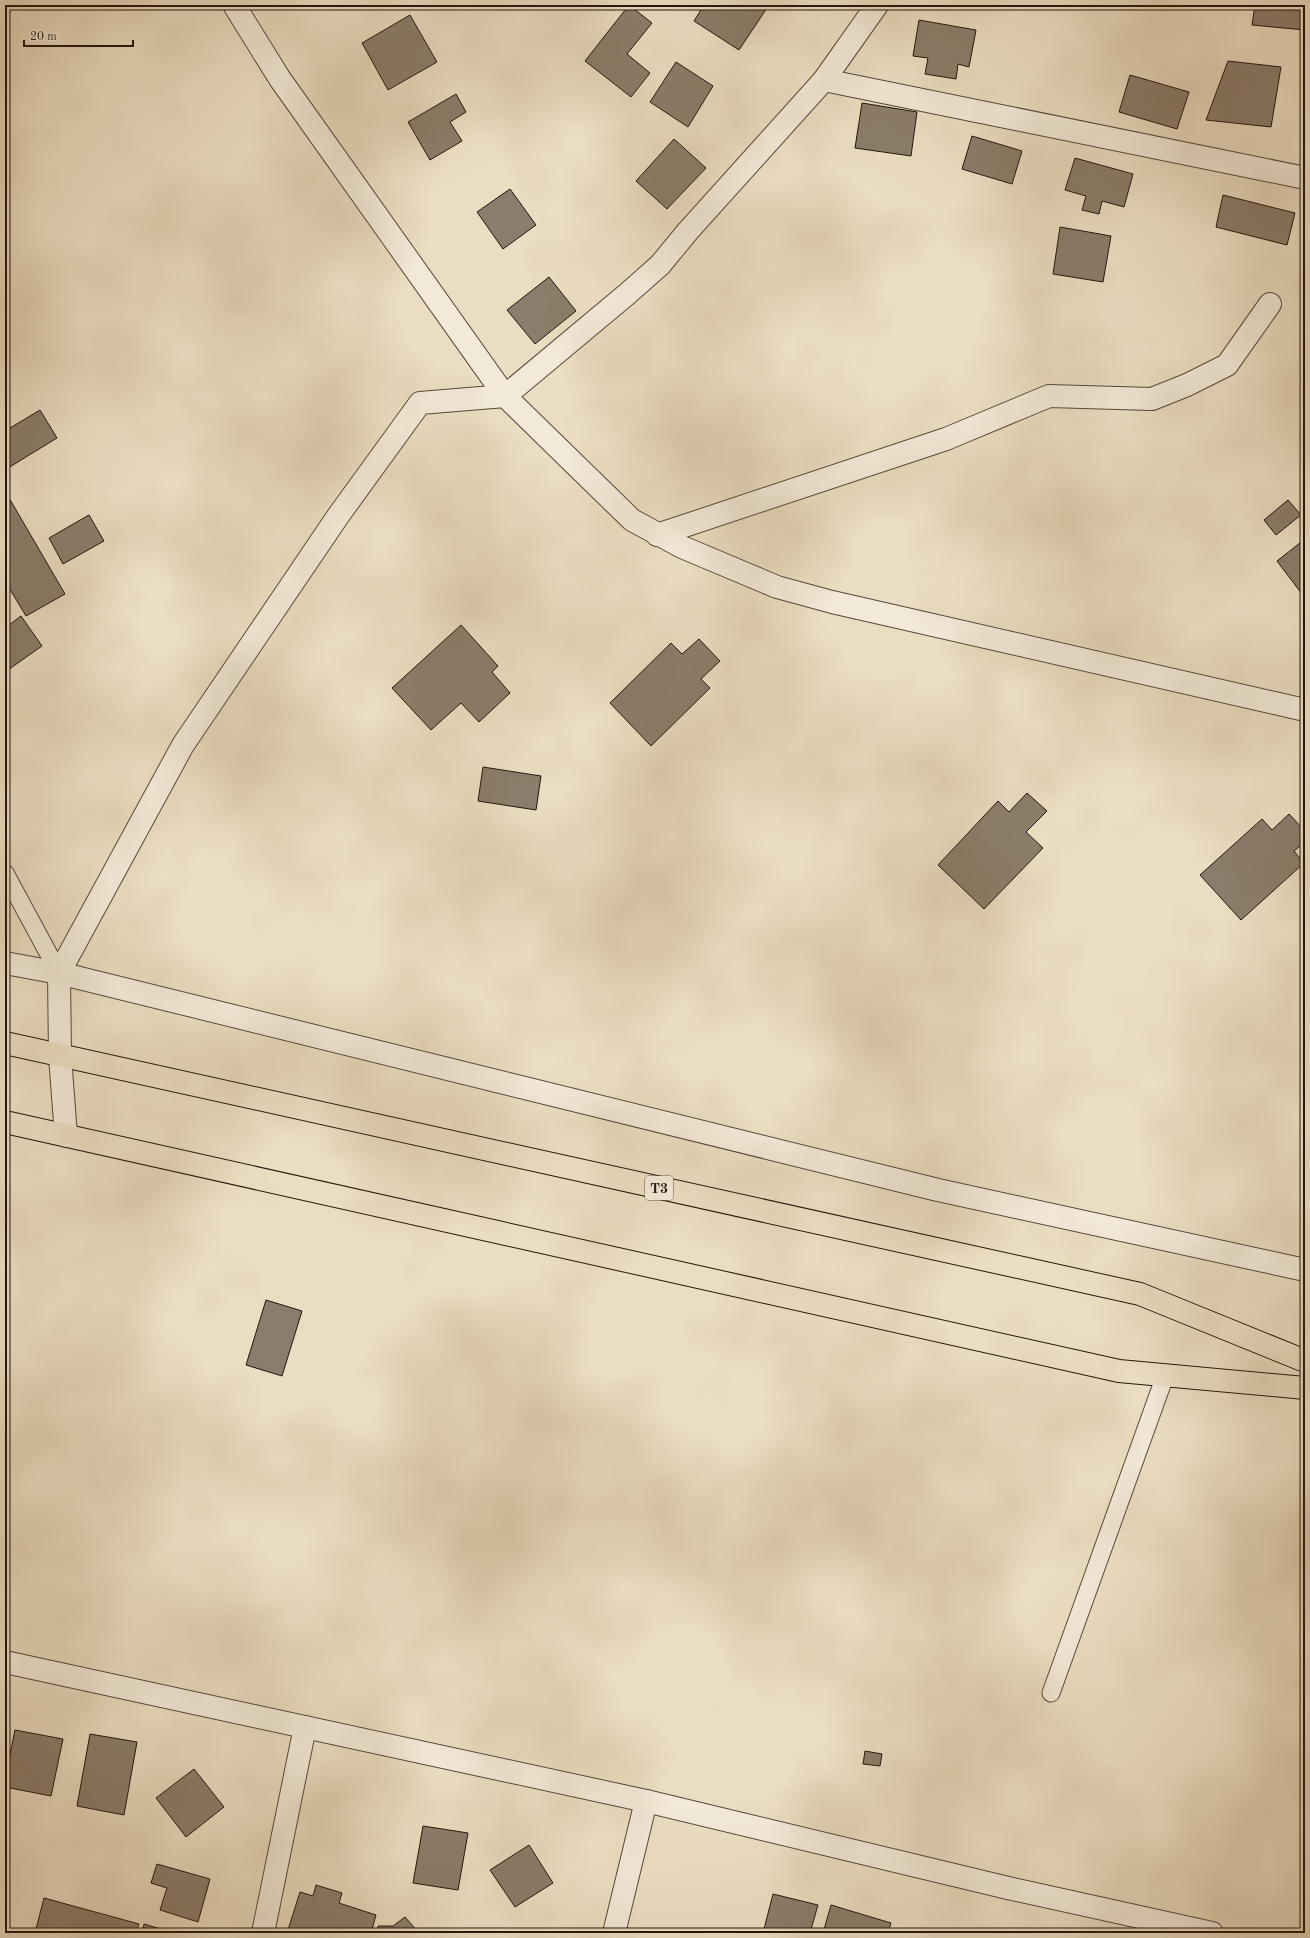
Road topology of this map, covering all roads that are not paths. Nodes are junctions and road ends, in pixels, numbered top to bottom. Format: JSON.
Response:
{"nodes":[{"id":1,"x":234,"y":5,"type":"edge"},
{"id":2,"x":877,"y":5,"type":"edge"},
{"id":3,"x":824,"y":80,"type":"junction"},
{"id":4,"x":1305,"y":178,"type":"edge"},
{"id":5,"x":1270,"y":304,"type":"dead end"},
{"id":6,"x":505,"y":396,"type":"junction"},
{"id":7,"x":657,"y":535,"type":"junction"},
{"id":8,"x":1305,"y":710,"type":"edge"},
{"id":9,"x":5,"y":873,"type":"edge"},
{"id":10,"x":5,"y":964,"type":"edge"},
{"id":11,"x":59,"y":973,"type":"junction"},
{"id":12,"x":5,"y":1043,"type":"edge"},
{"id":13,"x":60,"y":1056,"type":"junction"},
{"id":14,"x":5,"y":1122,"type":"edge"},
{"id":15,"x":66,"y":1136,"type":"junction"},
{"id":16,"x":1305,"y":1270,"type":"edge"},
{"id":17,"x":1305,"y":1361,"type":"edge"},
{"id":18,"x":1165,"y":1376,"type":"junction"},
{"id":19,"x":1305,"y":1388,"type":"edge"},
{"id":20,"x":5,"y":1662,"type":"edge"},
{"id":21,"x":1051,"y":1693,"type":"dead end"},
{"id":22,"x":305,"y":1727,"type":"junction"},
{"id":23,"x":646,"y":1801,"type":"junction"},
{"id":24,"x":263,"y":1933,"type":"edge"},
{"id":25,"x":614,"y":1933,"type":"edge"},
{"id":26,"x":1212,"y":1933,"type":"edge"}],
"edges":[{"from":1,"to":6,"type":"street"},
{"from":2,"to":3,"type":"street"},
{"from":3,"to":4,"type":"street"},
{"from":3,"to":6,"type":"street"},
{"from":5,"to":7,"type":"street"},
{"from":6,"to":7,"type":"street"},
{"from":6,"to":11,"type":"street"},
{"from":7,"to":8,"type":"street"},
{"from":9,"to":11,"type":"lane"},
{"from":10,"to":11,"type":"street"},
{"from":11,"to":13,"type":"street"},
{"from":11,"to":16,"type":"street"},
{"from":12,"to":13,"type":"highway","number":"T3"},
{"from":13,"to":15,"type":"street"},
{"from":13,"to":17,"type":"highway","number":"T3"},
{"from":14,"to":15,"type":"highway"},
{"from":15,"to":18,"type":"highway"},
{"from":18,"to":19,"type":"highway"},
{"from":18,"to":21,"type":"lane"},
{"from":20,"to":22,"type":"street"},
{"from":22,"to":23,"type":"street"},
{"from":22,"to":24,"type":"street"},
{"from":23,"to":25,"type":"street"},
{"from":23,"to":26,"type":"street"}]}
